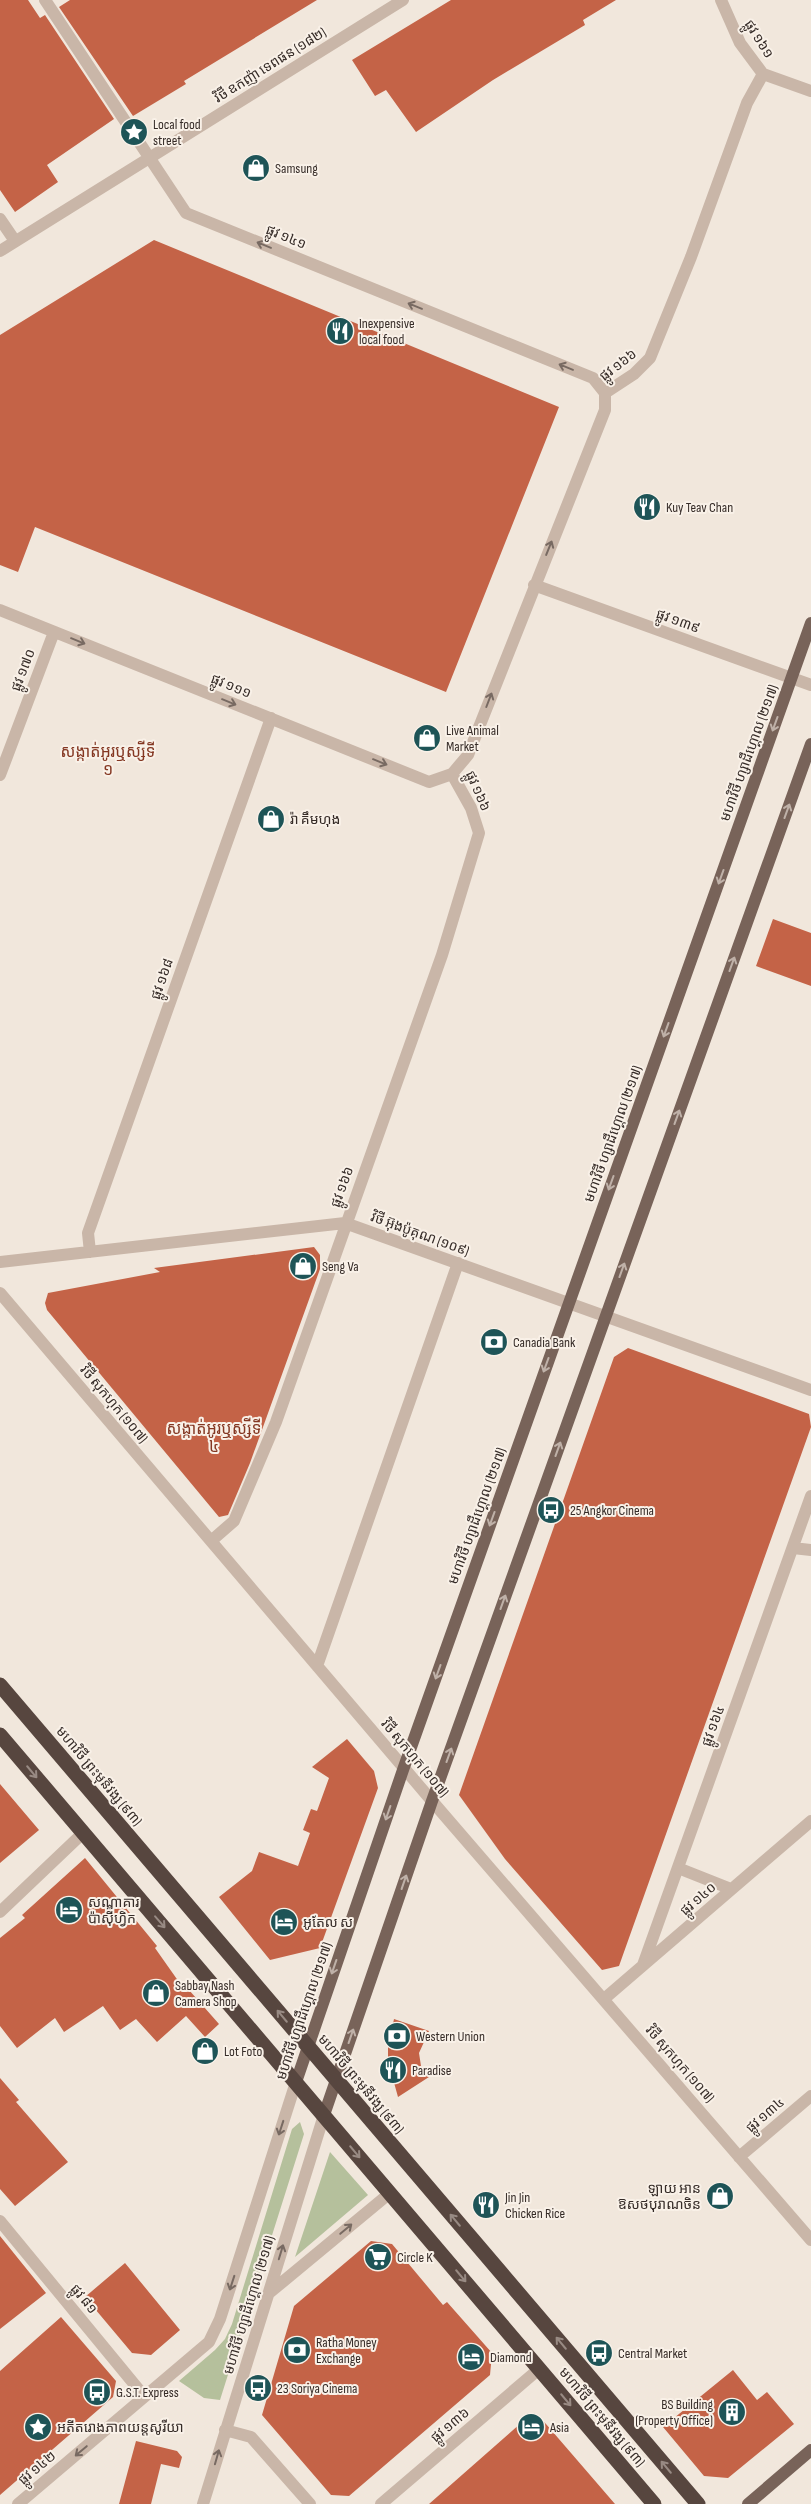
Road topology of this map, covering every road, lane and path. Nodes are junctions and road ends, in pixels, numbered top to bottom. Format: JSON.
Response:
{"nodes":[{"id":1,"x":45,"y":0,"type":"edge"},
{"id":2,"x":403,"y":0,"type":"edge"},
{"id":3,"x":721,"y":0,"type":"edge"},
{"id":4,"x":763,"y":74,"type":"junction"},
{"id":5,"x":811,"y":91,"type":"edge"},
{"id":6,"x":150,"y":158,"type":"junction"},
{"id":7,"x":0,"y":218,"type":"edge"},
{"id":8,"x":15,"y":242,"type":"junction"},
{"id":9,"x":0,"y":251,"type":"edge"},
{"id":10,"x":605,"y":393,"type":"junction"},
{"id":11,"x":534,"y":585,"type":"junction"},
{"id":12,"x":0,"y":610,"type":"edge"},
{"id":13,"x":811,"y":623,"type":"edge"},
{"id":14,"x":54,"y":632,"type":"junction"},
{"id":15,"x":792,"y":678,"type":"junction"},
{"id":16,"x":811,"y":685,"type":"edge"},
{"id":17,"x":271,"y":718,"type":"junction"},
{"id":18,"x":811,"y":744,"type":"edge"},
{"id":19,"x":452,"y":774,"type":"junction"},
{"id":20,"x":0,"y":775,"type":"edge"},
{"id":21,"x":345,"y":1223,"type":"junction"},
{"id":22,"x":90,"y":1252,"type":"junction"},
{"id":23,"x":0,"y":1262,"type":"edge"},
{"id":24,"x":458,"y":1263,"type":"junction"},
{"id":25,"x":0,"y":1292,"type":"edge"},
{"id":26,"x":569,"y":1303,"type":"junction"},
{"id":27,"x":606,"y":1316,"type":"junction"},
{"id":28,"x":811,"y":1390,"type":"edge"},
{"id":29,"x":811,"y":1496,"type":"edge"},
{"id":30,"x":211,"y":1542,"type":"junction"},
{"id":31,"x":793,"y":1548,"type":"junction"},
{"id":32,"x":811,"y":1550,"type":"edge"},
{"id":33,"x":318,"y":1666,"type":"junction"},
{"id":34,"x":0,"y":1685,"type":"edge"},
{"id":35,"x":0,"y":1735,"type":"edge"},
{"id":36,"x":404,"y":1768,"type":"junction"},
{"id":37,"x":432,"y":1801,"type":"junction"},
{"id":38,"x":811,"y":1821,"type":"edge"},
{"id":39,"x":83,"y":1833,"type":"junction"},
{"id":40,"x":678,"y":1868,"type":"junction"},
{"id":41,"x":731,"y":1890,"type":"junction"},
{"id":42,"x":0,"y":1912,"type":"edge"},
{"id":43,"x":643,"y":1965,"type":"junction"},
{"id":44,"x":604,"y":1999,"type":"junction"},
{"id":45,"x":307,"y":2045,"type":"junction"},
{"id":46,"x":336,"y":2080,"type":"junction"},
{"id":47,"x":296,"y":2082,"type":"junction"},
{"id":48,"x":811,"y":2096,"type":"edge"},
{"id":49,"x":324,"y":2115,"type":"junction"},
{"id":50,"x":740,"y":2157,"type":"junction"},
{"id":51,"x":390,"y":2193,"type":"junction"},
{"id":52,"x":0,"y":2221,"type":"edge"},
{"id":53,"x":811,"y":2240,"type":"edge"},
{"id":54,"x":268,"y":2294,"type":"junction"},
{"id":55,"x":539,"y":2369,"type":"junction"},
{"id":56,"x":144,"y":2396,"type":"junction"},
{"id":57,"x":225,"y":2430,"type":"junction"},
{"id":58,"x":811,"y":2450,"type":"edge"},
{"id":59,"x":18,"y":2504,"type":"edge"},
{"id":60,"x":203,"y":2504,"type":"edge"},
{"id":61,"x":310,"y":2504,"type":"edge"},
{"id":62,"x":381,"y":2504,"type":"edge"},
{"id":63,"x":654,"y":2504,"type":"edge"},
{"id":64,"x":698,"y":2504,"type":"edge"},
{"id":65,"x":748,"y":2504,"type":"edge"}],
"edges":[{"from":1,"to":6,"type":"street","name":"ផ្លូវ ១៤១"},
{"from":2,"to":6,"type":"street","name":"វិថី ឧកញ៉ា ទេពផន (១៨២)"},
{"from":3,"to":4,"type":"street","name":"ផ្លូវ ១៦១"},
{"from":4,"to":5,"type":"street","name":"ផ្លូវ ១៦១"},
{"from":4,"to":10,"type":"street","name":"ផ្លូវ ១៦៦"},
{"from":6,"to":8,"type":"street","name":"វិថី ឧកញ៉ា ទេពផន (១៨២)"},
{"from":10,"to":6,"type":"street","name":"ផ្លូវ ១៤១","one_way":true},
{"from":7,"to":8,"type":"street"},
{"from":8,"to":9,"type":"street","name":"វិថី ឧកញ៉ា ទេពផន (១៨២)"},
{"from":11,"to":10,"type":"street","name":"ផ្លូវ ១៦៦","one_way":true},
{"from":11,"to":15,"type":"street","name":"ផ្លូវ ១៣៩"},
{"from":19,"to":11,"type":"street","name":"ផ្លូវ ១៦៦","one_way":true},
{"from":12,"to":14,"type":"street","name":"ផ្លូវ ១១១"},
{"from":13,"to":15,"type":"main road","name":"មហាវិថី ហ្សាដឹហ្គោល (២១៧)"},
{"from":14,"to":17,"type":"street","name":"ផ្លូវ ១១១","one_way":true},
{"from":14,"to":20,"type":"street","name":"ផ្លូវ ១៧០"},
{"from":15,"to":16,"type":"street","name":"ផ្លូវ ១៣៩"},
{"from":15,"to":26,"type":"main road","name":"មហាវិថី ហ្សាដឹហ្គោល (២១៧)","one_way":true},
{"from":17,"to":19,"type":"street","name":"ផ្លូវ ១១១","one_way":true},
{"from":17,"to":22,"type":"street","name":"ផ្លូវ ១៦៨"},
{"from":27,"to":18,"type":"main road","one_way":true},
{"from":19,"to":21,"type":"street","name":"ផ្លូវ ១៦៦"},
{"from":21,"to":22,"type":"street","name":"វិថី អ៊ុងប៉ូគុណ (១០៩)"},
{"from":21,"to":24,"type":"street","name":"វិថី អ៊ុងប៉ូគុណ (១០៩)"},
{"from":21,"to":30,"type":"street","name":"ផ្លូវ ១៦៦"},
{"from":22,"to":23,"type":"street","name":"វិថី អ៊ុងប៉ូគុណ (១០៩)"},
{"from":24,"to":26,"type":"street","name":"វិថី អ៊ុងប៉ូគុណ (១០៩)"},
{"from":24,"to":33,"type":"street"},
{"from":25,"to":30,"type":"street","name":"វិថី សុកហុក (១០៧)"},
{"from":26,"to":27,"type":"street","name":"វិថី អ៊ុងប៉ូគុណ (១០៩)"},
{"from":26,"to":36,"type":"main road","name":"មហាវិថី ហ្សាដឹហ្គោល (២១៧)","one_way":true},
{"from":27,"to":28,"type":"street","name":"វិថី អ៊ុងប៉ូគុណ (១០៩)"},
{"from":37,"to":27,"type":"main road","one_way":true},
{"from":29,"to":31,"type":"street","name":"ផ្លូវ ១៦៤"},
{"from":30,"to":33,"type":"street","name":"វិថី សុកហុក (១០៧)"},
{"from":31,"to":32,"type":"street"},
{"from":31,"to":40,"type":"street","name":"ផ្លូវ ១៦៤"},
{"from":33,"to":36,"type":"street","name":"វិថី សុកហុក (១០៧)"},
{"from":45,"to":34,"type":"highway","name":"មហាវិថី ព្រះមុនីវង្ស (៩៣)","one_way":true},
{"from":35,"to":39,"type":"highway","name":"មហាវិថី ព្រះមុនីវង្ស (៩៣)","one_way":true},
{"from":36,"to":37,"type":"street","name":"វិថី សុកហុក (១០៧)"},
{"from":36,"to":45,"type":"main road","name":"មហាវិថី ហ្សាដឹហ្គោល (២១៧)","one_way":true},
{"from":37,"to":44,"type":"street","name":"វិថី សុកហុក (១០៧)"},
{"from":46,"to":37,"type":"main road","one_way":true},
{"from":38,"to":41,"type":"street","name":"ផ្លូវ ១៤០"},
{"from":39,"to":42,"type":"street"},
{"from":39,"to":47,"type":"highway","name":"មហាវិថី ព្រះមុនីវង្ស (៩៣)","one_way":true},
{"from":40,"to":41,"type":"street"},
{"from":40,"to":43,"type":"street","name":"ផ្លូវ ១៦៤"},
{"from":41,"to":43,"type":"street","name":"ផ្លូវ ១៤០"},
{"from":43,"to":44,"type":"street","name":"ផ្លូវ ១៤០"},
{"from":44,"to":50,"type":"street","name":"វិថី សុកហុក (១០៧)"},
{"from":45,"to":46,"type":"highway","name":"មហាវិថី ព្រះមុនីវង្ស (៩៣)"},
{"from":45,"to":47,"type":"main road","name":"មហាវិថី ហ្សាដឹហ្គោល (២១៧)"},
{"from":46,"to":49,"type":"main road"},
{"from":64,"to":46,"type":"highway","name":"មហាវិថី ព្រះមុនីវង្ស (៩៣)","one_way":true},
{"from":47,"to":49,"type":"highway","name":"មហាវិថី ព្រះមុនីវង្ស (៩៣)"},
{"from":47,"to":56,"type":"street","name":"មហាវិថី ហ្សាដឹហ្គោល (២១៧)","one_way":true},
{"from":48,"to":50,"type":"street","name":"ផ្លូវ ១៣៤"},
{"from":49,"to":51,"type":"highway","name":"មហាវិថី ព្រះមុនីវង្ស (៩៣)","one_way":true},
{"from":54,"to":49,"type":"street","name":"មហាវិថី ហ្សាដឺហ្គោល (២១៧)","one_way":true},
{"from":50,"to":53,"type":"street","name":"វិថី សុកហុក (១០៧)"},
{"from":54,"to":51,"type":"street","one_way":true},
{"from":51,"to":55,"type":"highway","name":"មហាវិថី ព្រះមុនីវង្ស (៩៣)","one_way":true},
{"from":52,"to":56,"type":"street","name":"ផ្លូវ ៨១"},
{"from":54,"to":57,"type":"street","name":"មហាវិថី ហ្សាដឺហ្គោល (២១៧)"},
{"from":55,"to":62,"type":"street","name":"ផ្លូវ ១៣៦"},
{"from":55,"to":63,"type":"highway","name":"មហាវិថី ព្រះមុនីវង្ស (៩៣)","one_way":true},
{"from":56,"to":59,"type":"street","name":"ផ្លូវ ១៤២","one_way":true},
{"from":60,"to":57,"type":"street","name":"មហាវិថី ហ្សាដឺហ្គោល (២១៧)","one_way":true},
{"from":57,"to":61,"type":"street"},
{"from":58,"to":65,"type":"main road"}]}
